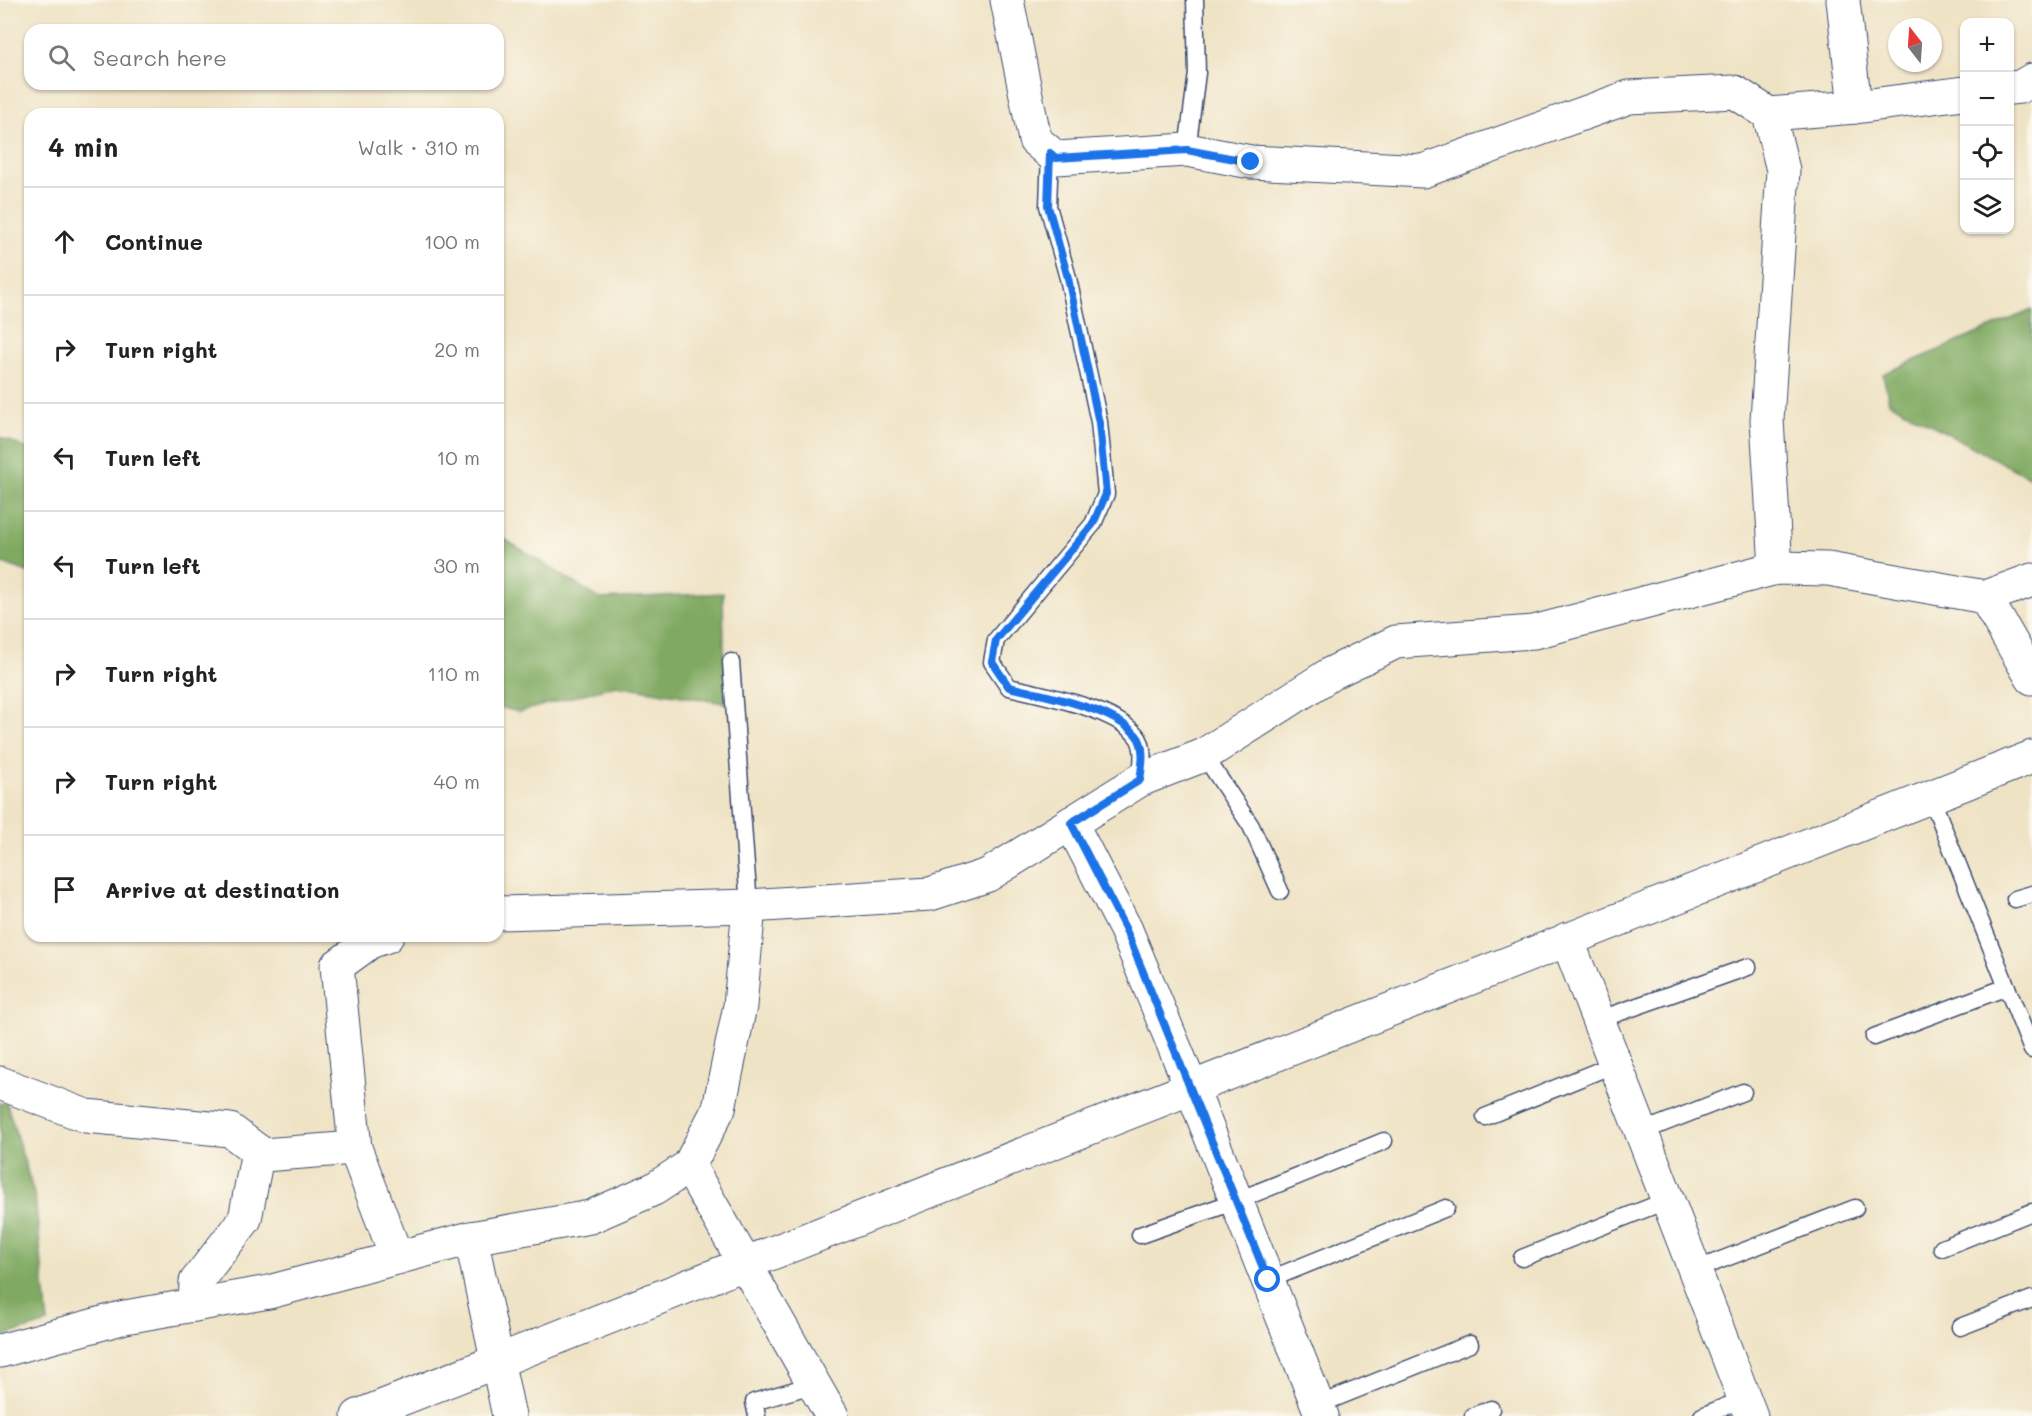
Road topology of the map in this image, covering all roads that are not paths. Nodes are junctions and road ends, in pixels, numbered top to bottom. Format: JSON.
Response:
{"nodes":[{"id":1,"x":1007,"y":0,"type":"edge"},
{"id":2,"x":1195,"y":0,"type":"edge"},
{"id":3,"x":1843,"y":0,"type":"edge"},
{"id":4,"x":2032,"y":80,"type":"edge"},
{"id":5,"x":2014,"y":88,"type":"edge"},
{"id":6,"x":1960,"y":94,"type":"edge"},
{"id":7,"x":1855,"y":107,"type":"junction"},
{"id":8,"x":1768,"y":114,"type":"junction"},
{"id":9,"x":1187,"y":150,"type":"junction"},
{"id":10,"x":1050,"y":153,"type":"junction"},
{"id":11,"x":1776,"y":568,"type":"junction"},
{"id":12,"x":2032,"y":580,"type":"edge"},
{"id":13,"x":1984,"y":597,"type":"junction"},
{"id":14,"x":730,"y":662,"type":"dead end"},
{"id":15,"x":2032,"y":678,"type":"edge"},
{"id":16,"x":1204,"y":755,"type":"junction"},
{"id":17,"x":2032,"y":757,"type":"edge"},
{"id":18,"x":1140,"y":780,"type":"junction"},
{"id":19,"x":1931,"y":797,"type":"junction"},
{"id":20,"x":1071,"y":823,"type":"junction"},
{"id":21,"x":1280,"y":891,"type":"dead end"},
{"id":22,"x":2032,"y":894,"type":"edge"},
{"id":23,"x":2015,"y":899,"type":"dead end"},
{"id":24,"x":749,"y":906,"type":"junction"},
{"id":25,"x":504,"y":913,"type":"edge"},
{"id":26,"x":1567,"y":939,"type":"junction"},
{"id":27,"x":370,"y":942,"type":"edge"},
{"id":28,"x":1748,"y":967,"type":"dead end"},
{"id":29,"x":2007,"y":987,"type":"junction"},
{"id":30,"x":1598,"y":1020,"type":"junction"},
{"id":31,"x":1874,"y":1037,"type":"dead end"},
{"id":32,"x":2032,"y":1050,"type":"edge"},
{"id":33,"x":1615,"y":1064,"type":"junction"},
{"id":34,"x":0,"y":1083,"type":"edge"},
{"id":35,"x":1191,"y":1087,"type":"junction"},
{"id":36,"x":1743,"y":1092,"type":"dead end"},
{"id":37,"x":1485,"y":1117,"type":"dead end"},
{"id":38,"x":1641,"y":1132,"type":"junction"},
{"id":39,"x":1384,"y":1141,"type":"dead end"},
{"id":40,"x":355,"y":1148,"type":"junction"},
{"id":41,"x":258,"y":1150,"type":"junction"},
{"id":42,"x":689,"y":1166,"type":"junction"},
{"id":43,"x":1668,"y":1200,"type":"junction"},
{"id":44,"x":1236,"y":1201,"type":"junction"},
{"id":45,"x":1854,"y":1208,"type":"dead end"},
{"id":46,"x":1446,"y":1209,"type":"dead end"},
{"id":47,"x":2032,"y":1212,"type":"edge"},
{"id":48,"x":1140,"y":1235,"type":"dead end"},
{"id":49,"x":471,"y":1238,"type":"junction"},
{"id":50,"x":1941,"y":1248,"type":"dead end"},
{"id":51,"x":398,"y":1258,"type":"junction"},
{"id":52,"x":1522,"y":1258,"type":"dead end"},
{"id":53,"x":744,"y":1263,"type":"junction"},
{"id":54,"x":1695,"y":1270,"type":"junction"},
{"id":55,"x":1268,"y":1280,"type":"junction"},
{"id":56,"x":2032,"y":1299,"type":"edge"},
{"id":57,"x":195,"y":1305,"type":"junction"},
{"id":58,"x":1960,"y":1327,"type":"dead end"},
{"id":59,"x":1470,"y":1344,"type":"dead end"},
{"id":60,"x":0,"y":1351,"type":"edge"},
{"id":61,"x":497,"y":1360,"type":"junction"},
{"id":62,"x":812,"y":1384,"type":"junction"},
{"id":63,"x":1748,"y":1407,"type":"edge"},
{"id":64,"x":1491,"y":1409,"type":"dead end"},
{"id":65,"x":1320,"y":1411,"type":"edge"},
{"id":66,"x":358,"y":1416,"type":"edge"},
{"id":67,"x":508,"y":1416,"type":"edge"},
{"id":68,"x":757,"y":1416,"type":"edge"},
{"id":69,"x":832,"y":1416,"type":"edge"},
{"id":70,"x":1473,"y":1416,"type":"edge"},
{"id":71,"x":1702,"y":1416,"type":"edge"}],
"edges":[{"from":1,"to":10,"type":"street"},
{"from":2,"to":9,"type":"lane"},
{"from":3,"to":7,"type":"street"},
{"from":4,"to":5,"type":"street"},
{"from":6,"to":7,"type":"street"},
{"from":7,"to":8,"type":"street"},
{"from":8,"to":9,"type":"street"},
{"from":8,"to":11,"type":"street"},
{"from":9,"to":10,"type":"street"},
{"from":10,"to":18,"type":"lane"},
{"from":11,"to":13,"type":"street"},
{"from":11,"to":16,"type":"street"},
{"from":12,"to":13,"type":"street"},
{"from":13,"to":15,"type":"street"},
{"from":14,"to":24,"type":"lane"},
{"from":16,"to":18,"type":"street"},
{"from":16,"to":21,"type":"lane"},
{"from":17,"to":19,"type":"street"},
{"from":18,"to":20,"type":"street"},
{"from":19,"to":26,"type":"street"},
{"from":19,"to":29,"type":"lane"},
{"from":20,"to":24,"type":"street"},
{"from":20,"to":35,"type":"street"},
{"from":22,"to":23,"type":"lane"},
{"from":24,"to":25,"type":"street"},
{"from":24,"to":42,"type":"street"},
{"from":26,"to":30,"type":"street"},
{"from":26,"to":35,"type":"street"},
{"from":27,"to":40,"type":"street"},
{"from":28,"to":30,"type":"lane"},
{"from":29,"to":31,"type":"lane"},
{"from":29,"to":32,"type":"lane"},
{"from":30,"to":33,"type":"street"},
{"from":33,"to":37,"type":"lane"},
{"from":33,"to":38,"type":"street"},
{"from":34,"to":41,"type":"street"},
{"from":35,"to":44,"type":"street"},
{"from":35,"to":53,"type":"street"},
{"from":36,"to":38,"type":"lane"},
{"from":38,"to":43,"type":"street"},
{"from":39,"to":44,"type":"lane"},
{"from":40,"to":41,"type":"street"},
{"from":40,"to":51,"type":"street"},
{"from":41,"to":57,"type":"street"},
{"from":42,"to":49,"type":"street"},
{"from":42,"to":53,"type":"street"},
{"from":43,"to":52,"type":"lane"},
{"from":43,"to":54,"type":"street"},
{"from":44,"to":48,"type":"lane"},
{"from":44,"to":55,"type":"street"},
{"from":45,"to":54,"type":"lane"},
{"from":46,"to":55,"type":"lane"},
{"from":47,"to":50,"type":"lane"},
{"from":49,"to":51,"type":"street"},
{"from":49,"to":61,"type":"street"},
{"from":51,"to":57,"type":"street"},
{"from":53,"to":61,"type":"street"},
{"from":53,"to":62,"type":"street"},
{"from":54,"to":63,"type":"street"},
{"from":55,"to":65,"type":"street"},
{"from":56,"to":58,"type":"lane"},
{"from":57,"to":60,"type":"street"},
{"from":59,"to":65,"type":"lane"},
{"from":61,"to":66,"type":"street"},
{"from":61,"to":67,"type":"street"},
{"from":62,"to":68,"type":"lane"},
{"from":62,"to":69,"type":"street"},
{"from":63,"to":71,"type":"lane"},
{"from":64,"to":70,"type":"lane"}]}
